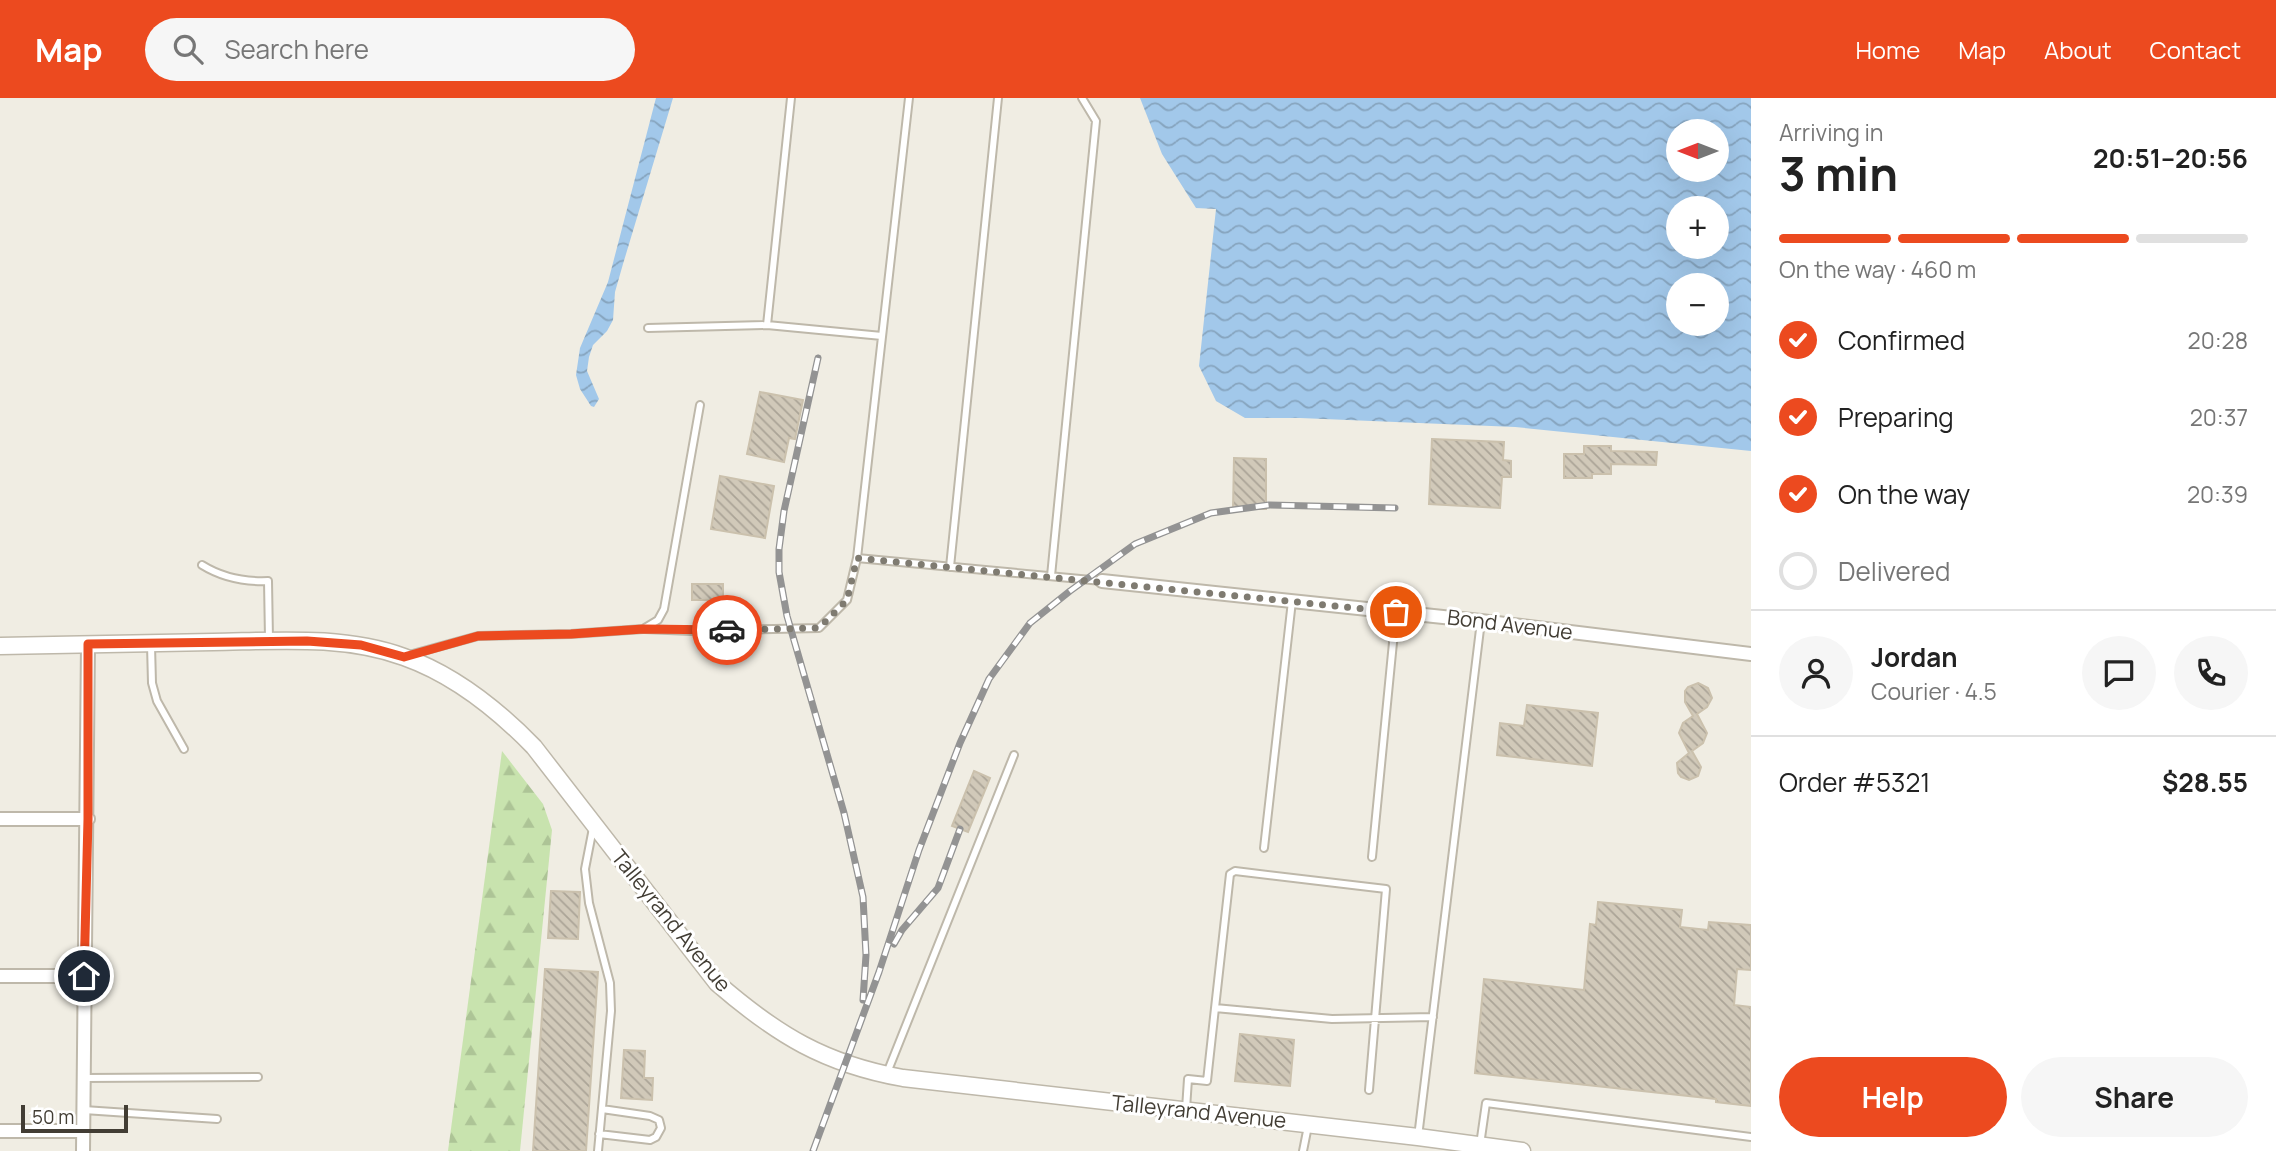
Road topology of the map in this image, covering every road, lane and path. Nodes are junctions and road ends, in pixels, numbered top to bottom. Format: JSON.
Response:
{"nodes":[{"id":1,"x":791,"y":98,"type":"edge"},
{"id":2,"x":909,"y":98,"type":"edge"},
{"id":3,"x":998,"y":98,"type":"edge"},
{"id":4,"x":1082,"y":98,"type":"edge"},
{"id":5,"x":767,"y":325,"type":"junction"},
{"id":6,"x":648,"y":328,"type":"dead end"},
{"id":7,"x":882,"y":336,"type":"junction"},
{"id":8,"x":700,"y":405,"type":"dead end"},
{"id":9,"x":857,"y":558,"type":"junction"},
{"id":10,"x":202,"y":565,"type":"dead end"},
{"id":11,"x":950,"y":566,"type":"junction"},
{"id":12,"x":1051,"y":576,"type":"junction"},
{"id":13,"x":1102,"y":581,"type":"joint"},
{"id":14,"x":1292,"y":601,"type":"junction"},
{"id":15,"x":1396,"y":612,"type":"junction"},
{"id":16,"x":1481,"y":621,"type":"junction"},
{"id":17,"x":643,"y":629,"type":"junction"},
{"id":18,"x":269,"y":641,"type":"junction"},
{"id":19,"x":151,"y":643,"type":"junction"},
{"id":20,"x":88,"y":644,"type":"junction"},
{"id":21,"x":0,"y":646,"type":"edge"},
{"id":22,"x":1751,"y":654,"type":"edge"},
{"id":23,"x":404,"y":657,"type":"junction"},
{"id":24,"x":184,"y":749,"type":"dead end"},
{"id":25,"x":1014,"y":755,"type":"dead end"},
{"id":26,"x":0,"y":819,"type":"edge"},
{"id":27,"x":88,"y":819,"type":"junction"},
{"id":28,"x":594,"y":826,"type":"junction"},
{"id":29,"x":1264,"y":848,"type":"dead end"},
{"id":30,"x":1372,"y":857,"type":"dead end"},
{"id":31,"x":0,"y":975,"type":"edge"},
{"id":32,"x":84,"y":976,"type":"junction"},
{"id":33,"x":1215,"y":1008,"type":"junction"},
{"id":34,"x":1374,"y":1016,"type":"junction"},
{"id":35,"x":1433,"y":1017,"type":"junction"},
{"id":36,"x":886,"y":1075,"type":"junction"},
{"id":37,"x":258,"y":1077,"type":"dead end"},
{"id":38,"x":84,"y":1078,"type":"junction"},
{"id":39,"x":1369,"y":1090,"type":"dead end"},
{"id":40,"x":602,"y":1109,"type":"junction"},
{"id":41,"x":83,"y":1110,"type":"junction"},
{"id":42,"x":1186,"y":1111,"type":"junction"},
{"id":43,"x":217,"y":1119,"type":"dead end"},
{"id":44,"x":1308,"y":1124,"type":"junction"},
{"id":45,"x":0,"y":1131,"type":"edge"},
{"id":46,"x":83,"y":1131,"type":"junction"},
{"id":47,"x":599,"y":1134,"type":"junction"},
{"id":48,"x":1418,"y":1137,"type":"junction"},
{"id":49,"x":1751,"y":1137,"type":"edge"},
{"id":50,"x":1480,"y":1148,"type":"edge"},
{"id":51,"x":83,"y":1151,"type":"edge"},
{"id":52,"x":598,"y":1151,"type":"edge"},
{"id":53,"x":1303,"y":1151,"type":"edge"},
{"id":54,"x":1522,"y":1151,"type":"edge"}],
"edges":[{"from":1,"to":5,"type":"lane"},
{"from":2,"to":7,"type":"lane"},
{"from":3,"to":11,"type":"lane"},
{"from":4,"to":12,"type":"lane"},
{"from":5,"to":6,"type":"lane"},
{"from":5,"to":7,"type":"lane"},
{"from":7,"to":9,"type":"lane"},
{"from":8,"to":17,"type":"lane"},
{"from":9,"to":11,"type":"lane"},
{"from":9,"to":17,"type":"lane"},
{"from":10,"to":18,"type":"lane"},
{"from":11,"to":12,"type":"lane"},
{"from":12,"to":13,"type":"lane"},
{"from":13,"to":14,"type":"street","name":"Bond Avenue"},
{"from":14,"to":15,"type":"street","name":"Bond Avenue"},
{"from":14,"to":29,"type":"lane"},
{"from":15,"to":16,"type":"street","name":"Bond Avenue"},
{"from":15,"to":30,"type":"lane"},
{"from":16,"to":22,"type":"street","name":"Bond Avenue"},
{"from":16,"to":35,"type":"lane"},
{"from":17,"to":23,"type":"lane"},
{"from":18,"to":19,"type":"street","name":"Talleyrand Avenue"},
{"from":18,"to":23,"type":"street","name":"Talleyrand Avenue"},
{"from":19,"to":20,"type":"street","name":"Talleyrand Avenue"},
{"from":19,"to":24,"type":"lane"},
{"from":20,"to":21,"type":"street","name":"Talleyrand Avenue"},
{"from":20,"to":27,"type":"street"},
{"from":23,"to":28,"type":"street","name":"Talleyrand Avenue"},
{"from":25,"to":36,"type":"lane"},
{"from":26,"to":27,"type":"street"},
{"from":27,"to":32,"type":"street"},
{"from":28,"to":36,"type":"street","name":"Talleyrand Avenue"},
{"from":28,"to":40,"type":"lane"},
{"from":31,"to":32,"type":"street"},
{"from":32,"to":38,"type":"street"},
{"from":33,"to":34,"type":"lane"},
{"from":33,"to":34,"type":"lane"},
{"from":33,"to":42,"type":"lane"},
{"from":34,"to":35,"type":"lane"},
{"from":34,"to":39,"type":"lane"},
{"from":35,"to":48,"type":"lane"},
{"from":36,"to":42,"type":"street","name":"Talleyrand Avenue"},
{"from":37,"to":38,"type":"lane"},
{"from":38,"to":41,"type":"street"},
{"from":40,"to":47,"type":"lane"},
{"from":40,"to":47,"type":"lane"},
{"from":41,"to":43,"type":"lane"},
{"from":41,"to":46,"type":"street"},
{"from":42,"to":44,"type":"street","name":"Talleyrand Avenue"},
{"from":44,"to":48,"type":"street","name":"Talleyrand Avenue"},
{"from":44,"to":53,"type":"lane"},
{"from":45,"to":46,"type":"street"},
{"from":46,"to":51,"type":"street"},
{"from":47,"to":52,"type":"lane"},
{"from":48,"to":50,"type":"street","name":"Talleyrand Avenue"},
{"from":49,"to":50,"type":"lane"},
{"from":50,"to":54,"type":"street","name":"Talleyrand Avenue"}]}
